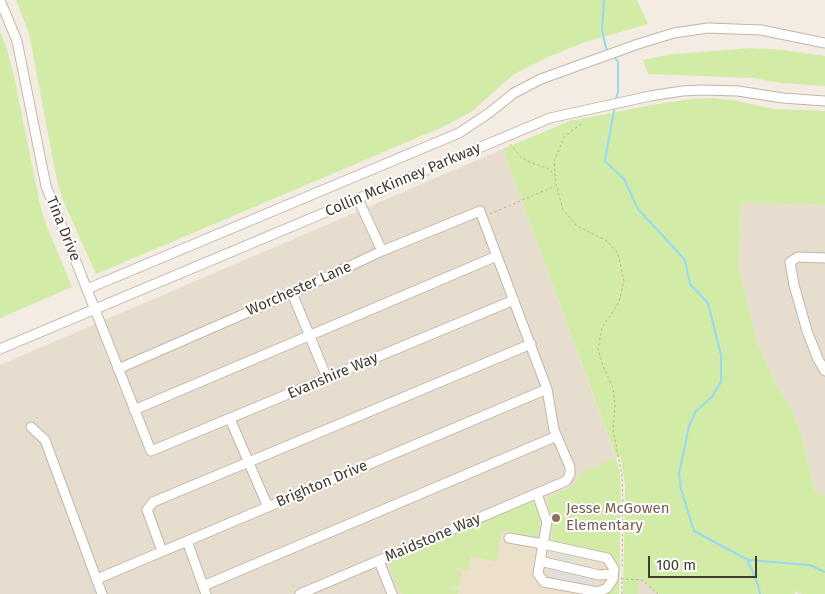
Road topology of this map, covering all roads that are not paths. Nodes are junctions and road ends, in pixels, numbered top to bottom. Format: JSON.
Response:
{"nodes":[{"id":1,"x":0,"y":0,"type":"edge"},
{"id":2,"x":825,"y":44,"type":"edge"},
{"id":3,"x":825,"y":101,"type":"edge"},
{"id":4,"x":358,"y":199,"type":"junction"},
{"id":5,"x":382,"y":252,"type":"junction"},
{"id":6,"x":497,"y":256,"type":"junction"},
{"id":7,"x":825,"y":258,"type":"edge"},
{"id":8,"x":87,"y":289,"type":"junction"},
{"id":9,"x":292,"y":293,"type":"junction"},
{"id":10,"x":514,"y":300,"type":"junction"},
{"id":11,"x":95,"y":309,"type":"junction"},
{"id":12,"x":310,"y":335,"type":"junction"},
{"id":13,"x":531,"y":344,"type":"junction"},
{"id":14,"x":0,"y":349,"type":"edge"},
{"id":15,"x":821,"y":358,"type":"edge"},
{"id":16,"x":118,"y":369,"type":"junction"},
{"id":17,"x":825,"y":371,"type":"edge"},
{"id":18,"x":327,"y":378,"type":"junction"},
{"id":19,"x":547,"y":389,"type":"junction"},
{"id":20,"x":134,"y":410,"type":"junction"},
{"id":21,"x":230,"y":419,"type":"junction"},
{"id":22,"x":31,"y":426,"type":"dead end"},
{"id":23,"x":557,"y":436,"type":"junction"},
{"id":24,"x":151,"y":451,"type":"joint"},
{"id":25,"x":249,"y":463,"type":"junction"},
{"id":26,"x":537,"y":494,"type":"junction"},
{"id":27,"x":268,"y":507,"type":"junction"},
{"id":28,"x":509,"y":538,"type":"dead end"},
{"id":29,"x":187,"y":541,"type":"junction"},
{"id":30,"x":543,"y":544,"type":"junction"},
{"id":31,"x":162,"y":551,"type":"junction"},
{"id":32,"x":379,"y":561,"type":"junction"},
{"id":33,"x":540,"y":561,"type":"junction"},
{"id":34,"x":613,"y":574,"type":"junction"},
{"id":35,"x":96,"y":579,"type":"junction"},
{"id":36,"x":205,"y":590,"type":"edge"},
{"id":37,"x":102,"y":594,"type":"edge"},
{"id":38,"x":300,"y":594,"type":"edge"},
{"id":39,"x":392,"y":594,"type":"edge"}],
"edges":[{"from":1,"to":8,"type":"street","name":"Tina Drive"},
{"from":2,"to":8,"type":"street","name":"Collin McKinney Parkway"},
{"from":3,"to":4,"type":"street","name":"Collin McKinney Parkway"},
{"from":4,"to":5,"type":"street"},
{"from":4,"to":11,"type":"street","name":"Collin McKinney Parkway"},
{"from":5,"to":6,"type":"street","name":"Worchester Lane"},
{"from":5,"to":9,"type":"street","name":"Worchester Lane"},
{"from":6,"to":10,"type":"street"},
{"from":6,"to":12,"type":"street"},
{"from":7,"to":15,"type":"street"},
{"from":8,"to":11,"type":"street","name":"Tina Drive"},
{"from":9,"to":12,"type":"street"},
{"from":9,"to":16,"type":"street","name":"Worchester Lane"},
{"from":10,"to":13,"type":"street"},
{"from":10,"to":18,"type":"street","name":"Evanshire Way"},
{"from":11,"to":14,"type":"street","name":"Collin McKinney Parkway"},
{"from":11,"to":16,"type":"street","name":"Tina Drive"},
{"from":12,"to":18,"type":"street"},
{"from":12,"to":20,"type":"street"},
{"from":13,"to":19,"type":"street"},
{"from":13,"to":25,"type":"street"},
{"from":15,"to":17,"type":"street"},
{"from":16,"to":20,"type":"street","name":"Tina Drive"},
{"from":18,"to":21,"type":"street","name":"Evanshire Way"},
{"from":19,"to":23,"type":"street"},
{"from":19,"to":27,"type":"street","name":"Brighton Drive"},
{"from":20,"to":24,"type":"street","name":"Tina Drive"},
{"from":21,"to":24,"type":"street","name":"Evanshire Way"},
{"from":21,"to":25,"type":"street"},
{"from":22,"to":35,"type":"street"},
{"from":23,"to":26,"type":"street","name":"Maidstone Way"},
{"from":23,"to":36,"type":"street"},
{"from":25,"to":27,"type":"street"},
{"from":25,"to":31,"type":"street"},
{"from":26,"to":30,"type":"street"},
{"from":26,"to":32,"type":"street","name":"Maidstone Way"},
{"from":27,"to":29,"type":"street","name":"Brighton Drive"},
{"from":28,"to":30,"type":"street"},
{"from":29,"to":31,"type":"street","name":"Brighton Drive"},
{"from":29,"to":36,"type":"street"},
{"from":30,"to":33,"type":"street"},
{"from":30,"to":34,"type":"street"},
{"from":31,"to":35,"type":"street","name":"Brighton Drive"},
{"from":32,"to":38,"type":"street","name":"Maidstone Way"},
{"from":32,"to":39,"type":"street"},
{"from":33,"to":34,"type":"street"},
{"from":33,"to":34,"type":"street"},
{"from":35,"to":37,"type":"street"}]}
